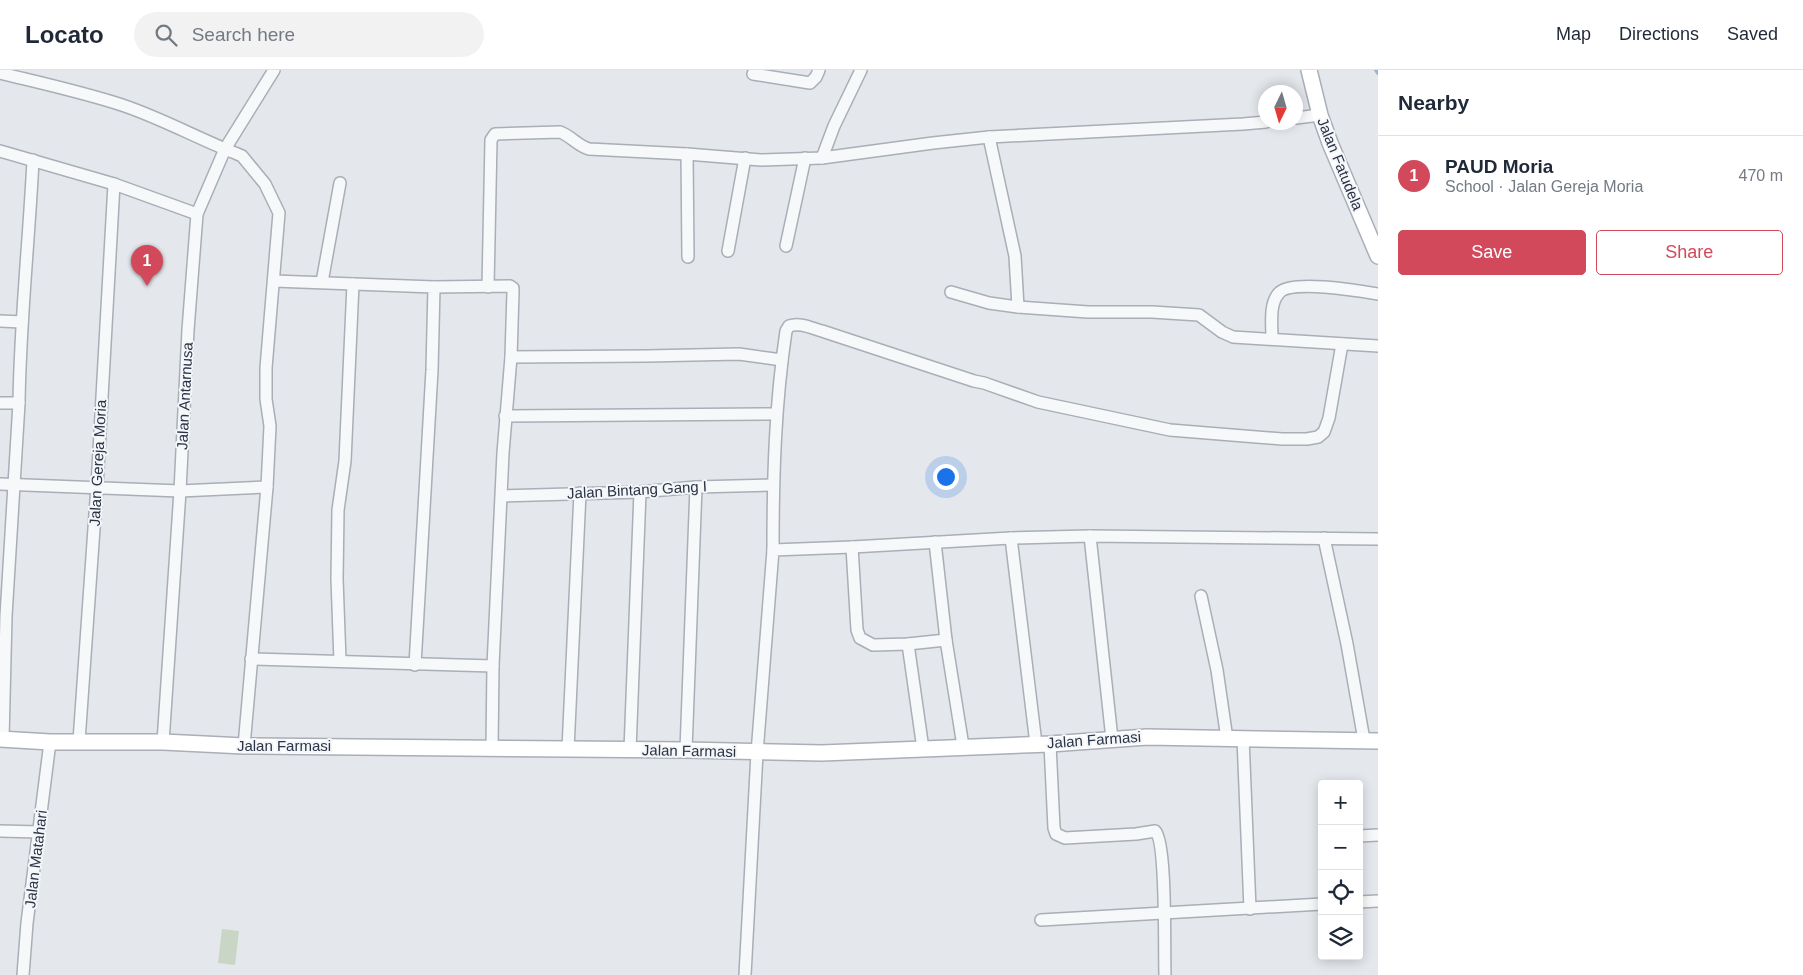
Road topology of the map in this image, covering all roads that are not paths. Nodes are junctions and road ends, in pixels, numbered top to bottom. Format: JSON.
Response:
{"nodes":[{"id":1,"x":274,"y":70,"type":"edge"},
{"id":2,"x":819,"y":70,"type":"edge"},
{"id":3,"x":861,"y":70,"type":"edge"},
{"id":4,"x":1309,"y":70,"type":"edge"},
{"id":5,"x":0,"y":73,"type":"edge"},
{"id":6,"x":753,"y":74,"type":"dead end"},
{"id":7,"x":1320,"y":115,"type":"junction"},
{"id":8,"x":1303,"y":117,"type":"edge"},
{"id":9,"x":1258,"y":123,"type":"edge"},
{"id":10,"x":989,"y":137,"type":"junction"},
{"id":11,"x":225,"y":149,"type":"junction"},
{"id":12,"x":4,"y":154,"type":"edge"},
{"id":13,"x":687,"y":154,"type":"junction"},
{"id":14,"x":745,"y":158,"type":"junction"},
{"id":15,"x":804,"y":158,"type":"junction"},
{"id":16,"x":822,"y":158,"type":"junction"},
{"id":17,"x":33,"y":160,"type":"junction"},
{"id":18,"x":340,"y":183,"type":"dead end"},
{"id":19,"x":114,"y":184,"type":"junction"},
{"id":20,"x":197,"y":214,"type":"junction"},
{"id":21,"x":786,"y":246,"type":"dead end"},
{"id":22,"x":728,"y":251,"type":"dead end"},
{"id":23,"x":1378,"y":256,"type":"edge"},
{"id":24,"x":688,"y":257,"type":"dead end"},
{"id":25,"x":274,"y":281,"type":"junction"},
{"id":26,"x":322,"y":282,"type":"junction"},
{"id":27,"x":353,"y":284,"type":"junction"},
{"id":28,"x":434,"y":287,"type":"junction"},
{"id":29,"x":488,"y":287,"type":"junction"},
{"id":30,"x":951,"y":292,"type":"dead end"},
{"id":31,"x":1378,"y":294,"type":"edge"},
{"id":32,"x":1018,"y":307,"type":"junction"},
{"id":33,"x":0,"y":321,"type":"edge"},
{"id":34,"x":22,"y":322,"type":"junction"},
{"id":35,"x":1272,"y":338,"type":"junction"},
{"id":36,"x":1342,"y":344,"type":"junction"},
{"id":37,"x":1378,"y":346,"type":"edge"},
{"id":38,"x":511,"y":357,"type":"junction"},
{"id":39,"x":782,"y":360,"type":"junction"},
{"id":40,"x":0,"y":403,"type":"edge"},
{"id":41,"x":19,"y":403,"type":"junction"},
{"id":42,"x":776,"y":414,"type":"junction"},
{"id":43,"x":505,"y":416,"type":"junction"},
{"id":44,"x":14,"y":483,"type":"junction"},
{"id":45,"x":0,"y":484,"type":"edge"},
{"id":46,"x":773,"y":485,"type":"junction"},
{"id":47,"x":97,"y":486,"type":"junction"},
{"id":48,"x":267,"y":486,"type":"junction"},
{"id":49,"x":696,"y":487,"type":"junction"},
{"id":50,"x":180,"y":491,"type":"junction"},
{"id":51,"x":640,"y":492,"type":"junction"},
{"id":52,"x":580,"y":493,"type":"junction"},
{"id":53,"x":502,"y":496,"type":"junction"},
{"id":54,"x":1090,"y":536,"type":"junction"},
{"id":55,"x":1011,"y":538,"type":"junction"},
{"id":56,"x":1324,"y":538,"type":"junction"},
{"id":57,"x":1378,"y":539,"type":"edge"},
{"id":58,"x":935,"y":542,"type":"junction"},
{"id":59,"x":852,"y":547,"type":"junction"},
{"id":60,"x":773,"y":550,"type":"junction"},
{"id":61,"x":1201,"y":596,"type":"dead end"},
{"id":62,"x":3,"y":616,"type":"edge"},
{"id":63,"x":946,"y":640,"type":"junction"},
{"id":64,"x":908,"y":644,"type":"junction"},
{"id":65,"x":251,"y":659,"type":"junction"},
{"id":66,"x":340,"y":661,"type":"junction"},
{"id":67,"x":415,"y":665,"type":"junction"},
{"id":68,"x":494,"y":666,"type":"junction"},
{"id":69,"x":1243,"y":738,"type":"junction"},
{"id":70,"x":1,"y":739,"type":"edge"},
{"id":71,"x":1112,"y":739,"type":"junction"},
{"id":72,"x":1228,"y":739,"type":"junction"},
{"id":73,"x":79,"y":741,"type":"junction"},
{"id":74,"x":1371,"y":741,"type":"edge"},
{"id":75,"x":50,"y":742,"type":"junction"},
{"id":76,"x":164,"y":742,"type":"junction"},
{"id":77,"x":1043,"y":744,"type":"junction"},
{"id":78,"x":244,"y":746,"type":"junction"},
{"id":79,"x":963,"y":746,"type":"junction"},
{"id":80,"x":492,"y":748,"type":"junction"},
{"id":81,"x":568,"y":749,"type":"junction"},
{"id":82,"x":923,"y":749,"type":"junction"},
{"id":83,"x":630,"y":750,"type":"junction"},
{"id":84,"x":686,"y":750,"type":"junction"},
{"id":85,"x":757,"y":753,"type":"junction"},
{"id":86,"x":0,"y":831,"type":"edge"},
{"id":87,"x":39,"y":832,"type":"junction"},
{"id":88,"x":1378,"y":835,"type":"edge"},
{"id":89,"x":1363,"y":836,"type":"edge"},
{"id":90,"x":1378,"y":901,"type":"edge"},
{"id":91,"x":1363,"y":902,"type":"edge"},
{"id":92,"x":1318,"y":904,"type":"edge"},
{"id":93,"x":1250,"y":909,"type":"junction"},
{"id":94,"x":1164,"y":914,"type":"junction"},
{"id":95,"x":1042,"y":920,"type":"dead end"},
{"id":96,"x":23,"y":975,"type":"edge"},
{"id":97,"x":745,"y":975,"type":"edge"},
{"id":98,"x":1164,"y":975,"type":"edge"}],
"edges":[{"from":1,"to":11,"type":"street","name":"Jalan Antarnusa"},
{"from":2,"to":6,"type":"street"},
{"from":3,"to":16,"type":"street"},
{"from":4,"to":7,"type":"street","name":"Jalan Fatudela"},
{"from":5,"to":11,"type":"street"},
{"from":7,"to":8,"type":"street"},
{"from":7,"to":23,"type":"street","name":"Jalan Fatudela"},
{"from":9,"to":10,"type":"street"},
{"from":10,"to":16,"type":"street"},
{"from":10,"to":32,"type":"street"},
{"from":11,"to":20,"type":"street","name":"Jalan Antarnusa"},
{"from":11,"to":25,"type":"street"},
{"from":12,"to":17,"type":"street"},
{"from":13,"to":14,"type":"street"},
{"from":13,"to":24,"type":"street"},
{"from":13,"to":29,"type":"street"},
{"from":14,"to":15,"type":"street"},
{"from":14,"to":22,"type":"street"},
{"from":15,"to":16,"type":"street"},
{"from":15,"to":21,"type":"street"},
{"from":17,"to":19,"type":"street"},
{"from":17,"to":34,"type":"street"},
{"from":18,"to":26,"type":"street"},
{"from":19,"to":20,"type":"street"},
{"from":19,"to":47,"type":"street","name":"Jalan Gereja Moria"},
{"from":20,"to":50,"type":"street","name":"Jalan Antarnusa"},
{"from":25,"to":26,"type":"street"},
{"from":25,"to":48,"type":"street"},
{"from":26,"to":27,"type":"street"},
{"from":27,"to":28,"type":"street"},
{"from":27,"to":66,"type":"street"},
{"from":28,"to":29,"type":"street"},
{"from":28,"to":67,"type":"street"},
{"from":29,"to":38,"type":"street"},
{"from":30,"to":32,"type":"street"},
{"from":31,"to":35,"type":"street"},
{"from":32,"to":35,"type":"street"},
{"from":33,"to":34,"type":"street"},
{"from":34,"to":41,"type":"street"},
{"from":35,"to":36,"type":"street"},
{"from":36,"to":37,"type":"street"},
{"from":36,"to":39,"type":"street"},
{"from":38,"to":39,"type":"street"},
{"from":38,"to":43,"type":"street"},
{"from":39,"to":42,"type":"street"},
{"from":40,"to":41,"type":"street"},
{"from":41,"to":44,"type":"street"},
{"from":42,"to":43,"type":"street"},
{"from":42,"to":46,"type":"street"},
{"from":43,"to":53,"type":"street"},
{"from":44,"to":45,"type":"street"},
{"from":44,"to":47,"type":"street"},
{"from":44,"to":62,"type":"street"},
{"from":46,"to":49,"type":"street","name":"Jalan Bintang Gang I"},
{"from":46,"to":60,"type":"street"},
{"from":47,"to":50,"type":"street"},
{"from":47,"to":73,"type":"street","name":"Jalan Gereja Moria"},
{"from":48,"to":50,"type":"street"},
{"from":48,"to":65,"type":"street"},
{"from":49,"to":51,"type":"street","name":"Jalan Bintang Gang I"},
{"from":49,"to":84,"type":"street"},
{"from":50,"to":76,"type":"street","name":"Jalan Antarnusa"},
{"from":51,"to":52,"type":"street","name":"Jalan Bintang Gang I"},
{"from":51,"to":83,"type":"street"},
{"from":52,"to":53,"type":"street","name":"Jalan Bintang Gang I"},
{"from":52,"to":81,"type":"street"},
{"from":53,"to":68,"type":"street"},
{"from":54,"to":55,"type":"street"},
{"from":54,"to":56,"type":"street"},
{"from":54,"to":71,"type":"street"},
{"from":55,"to":58,"type":"street"},
{"from":55,"to":77,"type":"street"},
{"from":56,"to":57,"type":"street"},
{"from":56,"to":74,"type":"street"},
{"from":58,"to":59,"type":"street"},
{"from":58,"to":63,"type":"street"},
{"from":59,"to":60,"type":"street"},
{"from":59,"to":64,"type":"street"},
{"from":60,"to":85,"type":"street"},
{"from":61,"to":72,"type":"street"},
{"from":62,"to":70,"type":"street"},
{"from":63,"to":64,"type":"street"},
{"from":63,"to":79,"type":"street"},
{"from":64,"to":82,"type":"street"},
{"from":65,"to":66,"type":"street"},
{"from":65,"to":78,"type":"street"},
{"from":66,"to":67,"type":"street"},
{"from":67,"to":68,"type":"street"},
{"from":68,"to":80,"type":"street"},
{"from":69,"to":72,"type":"street","name":"Jalan Farmasi"},
{"from":69,"to":74,"type":"street","name":"Jalan Farmasi"},
{"from":69,"to":93,"type":"street"},
{"from":70,"to":75,"type":"street","name":"Jalan Farmasi"},
{"from":71,"to":72,"type":"street","name":"Jalan Farmasi"},
{"from":71,"to":77,"type":"street","name":"Jalan Farmasi"},
{"from":73,"to":75,"type":"street","name":"Jalan Farmasi"},
{"from":73,"to":76,"type":"street","name":"Jalan Farmasi"},
{"from":75,"to":87,"type":"street","name":"Jalan Matahari"},
{"from":76,"to":78,"type":"street","name":"Jalan Farmasi"},
{"from":77,"to":79,"type":"street","name":"Jalan Farmasi"},
{"from":77,"to":94,"type":"street"},
{"from":78,"to":80,"type":"street","name":"Jalan Farmasi"},
{"from":79,"to":82,"type":"street","name":"Jalan Farmasi"},
{"from":80,"to":81,"type":"street","name":"Jalan Farmasi"},
{"from":81,"to":83,"type":"street","name":"Jalan Farmasi"},
{"from":82,"to":85,"type":"street","name":"Jalan Farmasi"},
{"from":83,"to":84,"type":"street","name":"Jalan Farmasi"},
{"from":84,"to":85,"type":"street","name":"Jalan Farmasi"},
{"from":85,"to":97,"type":"street"},
{"from":86,"to":87,"type":"street"},
{"from":87,"to":96,"type":"street","name":"Jalan Matahari"},
{"from":88,"to":89,"type":"street"},
{"from":90,"to":91,"type":"street"},
{"from":92,"to":93,"type":"street"},
{"from":93,"to":94,"type":"street"},
{"from":94,"to":95,"type":"street"},
{"from":94,"to":98,"type":"street"}]}
